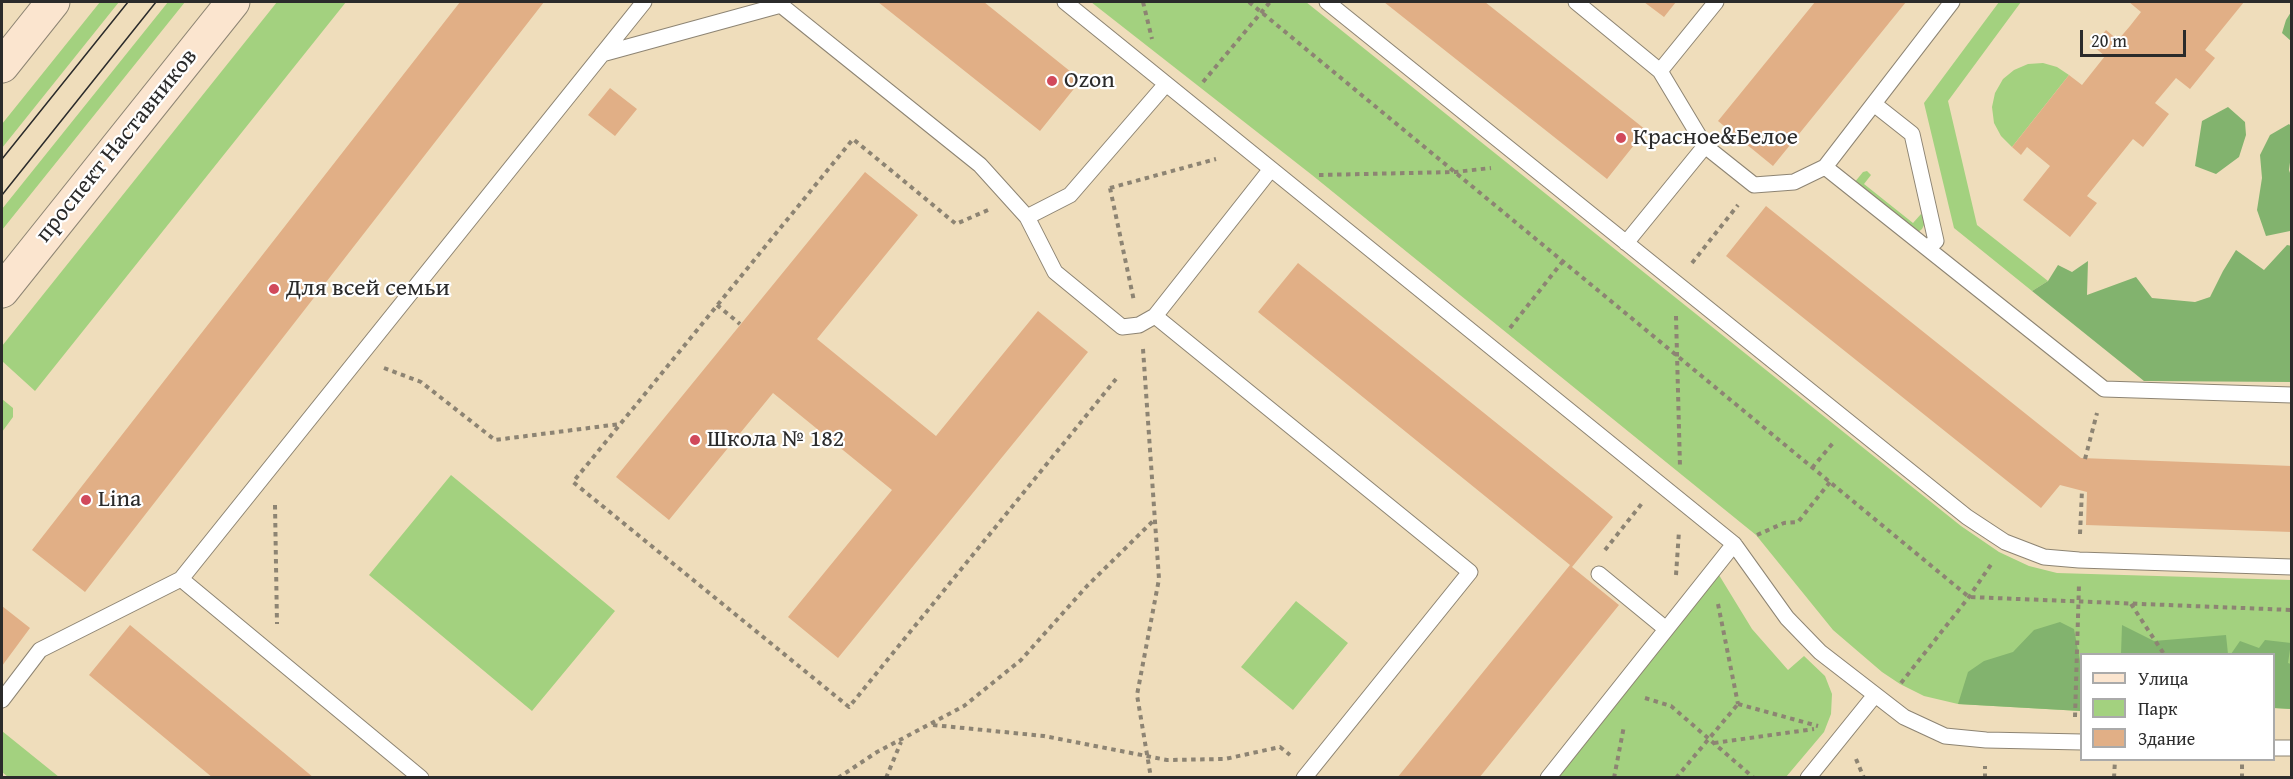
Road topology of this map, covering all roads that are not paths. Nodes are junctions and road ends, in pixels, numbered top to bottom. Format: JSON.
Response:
{"nodes":[{"id":1,"x":53,"y":2,"type":"edge"},
{"id":2,"x":233,"y":2,"type":"edge"},
{"id":3,"x":644,"y":2,"type":"edge"},
{"id":4,"x":1065,"y":2,"type":"edge"},
{"id":5,"x":1327,"y":2,"type":"edge"},
{"id":6,"x":1576,"y":2,"type":"edge"},
{"id":7,"x":1716,"y":2,"type":"edge"},
{"id":8,"x":1952,"y":2,"type":"edge"},
{"id":9,"x":779,"y":3,"type":"edge"},
{"id":10,"x":602,"y":54,"type":"junction"},
{"id":11,"x":2,"y":66,"type":"edge"},
{"id":12,"x":1660,"y":70,"type":"junction"},
{"id":13,"x":1166,"y":84,"type":"junction"},
{"id":14,"x":1874,"y":104,"type":"junction"},
{"id":15,"x":1705,"y":146,"type":"junction"},
{"id":16,"x":1826,"y":167,"type":"junction"},
{"id":17,"x":1271,"y":169,"type":"junction"},
{"id":18,"x":1027,"y":217,"type":"junction"},
{"id":19,"x":1626,"y":243,"type":"junction"},
{"id":20,"x":1927,"y":248,"type":"junction"},
{"id":21,"x":2,"y":291,"type":"edge"},
{"id":22,"x":1155,"y":316,"type":"junction"},
{"id":23,"x":2292,"y":395,"type":"edge"},
{"id":24,"x":1734,"y":544,"type":"junction"},
{"id":25,"x":2292,"y":567,"type":"edge"},
{"id":26,"x":1599,"y":574,"type":"dead end"},
{"id":27,"x":181,"y":579,"type":"junction"},
{"id":28,"x":1670,"y":625,"type":"junction"},
{"id":29,"x":1875,"y":695,"type":"junction"},
{"id":30,"x":2,"y":700,"type":"edge"},
{"id":31,"x":2078,"y":742,"type":"edge"},
{"id":32,"x":2275,"y":748,"type":"edge"},
{"id":33,"x":2292,"y":748,"type":"edge"},
{"id":34,"x":1307,"y":774,"type":"edge"},
{"id":35,"x":421,"y":777,"type":"edge"},
{"id":36,"x":1548,"y":777,"type":"edge"},
{"id":37,"x":1808,"y":777,"type":"edge"}],
"edges":[{"from":1,"to":11,"type":"main road"},
{"from":2,"to":21,"type":"main road","name":"проспект Наставников"},
{"from":3,"to":10,"type":"lane"},
{"from":4,"to":13,"type":"lane"},
{"from":5,"to":19,"type":"lane"},
{"from":6,"to":12,"type":"lane"},
{"from":7,"to":12,"type":"lane"},
{"from":8,"to":14,"type":"lane"},
{"from":9,"to":10,"type":"lane"},
{"from":9,"to":18,"type":"lane"},
{"from":10,"to":27,"type":"lane"},
{"from":12,"to":15,"type":"lane"},
{"from":13,"to":17,"type":"lane"},
{"from":13,"to":18,"type":"lane"},
{"from":14,"to":16,"type":"lane"},
{"from":14,"to":20,"type":"lane"},
{"from":15,"to":16,"type":"lane"},
{"from":15,"to":19,"type":"lane"},
{"from":16,"to":20,"type":"lane"},
{"from":17,"to":22,"type":"lane"},
{"from":17,"to":24,"type":"lane"},
{"from":18,"to":22,"type":"lane"},
{"from":19,"to":25,"type":"lane"},
{"from":20,"to":23,"type":"lane"},
{"from":22,"to":34,"type":"lane"},
{"from":24,"to":28,"type":"lane"},
{"from":24,"to":29,"type":"lane"},
{"from":26,"to":28,"type":"lane"},
{"from":27,"to":30,"type":"lane"},
{"from":27,"to":35,"type":"lane"},
{"from":28,"to":36,"type":"lane"},
{"from":29,"to":31,"type":"lane"},
{"from":29,"to":37,"type":"lane"},
{"from":32,"to":33,"type":"lane"}]}
